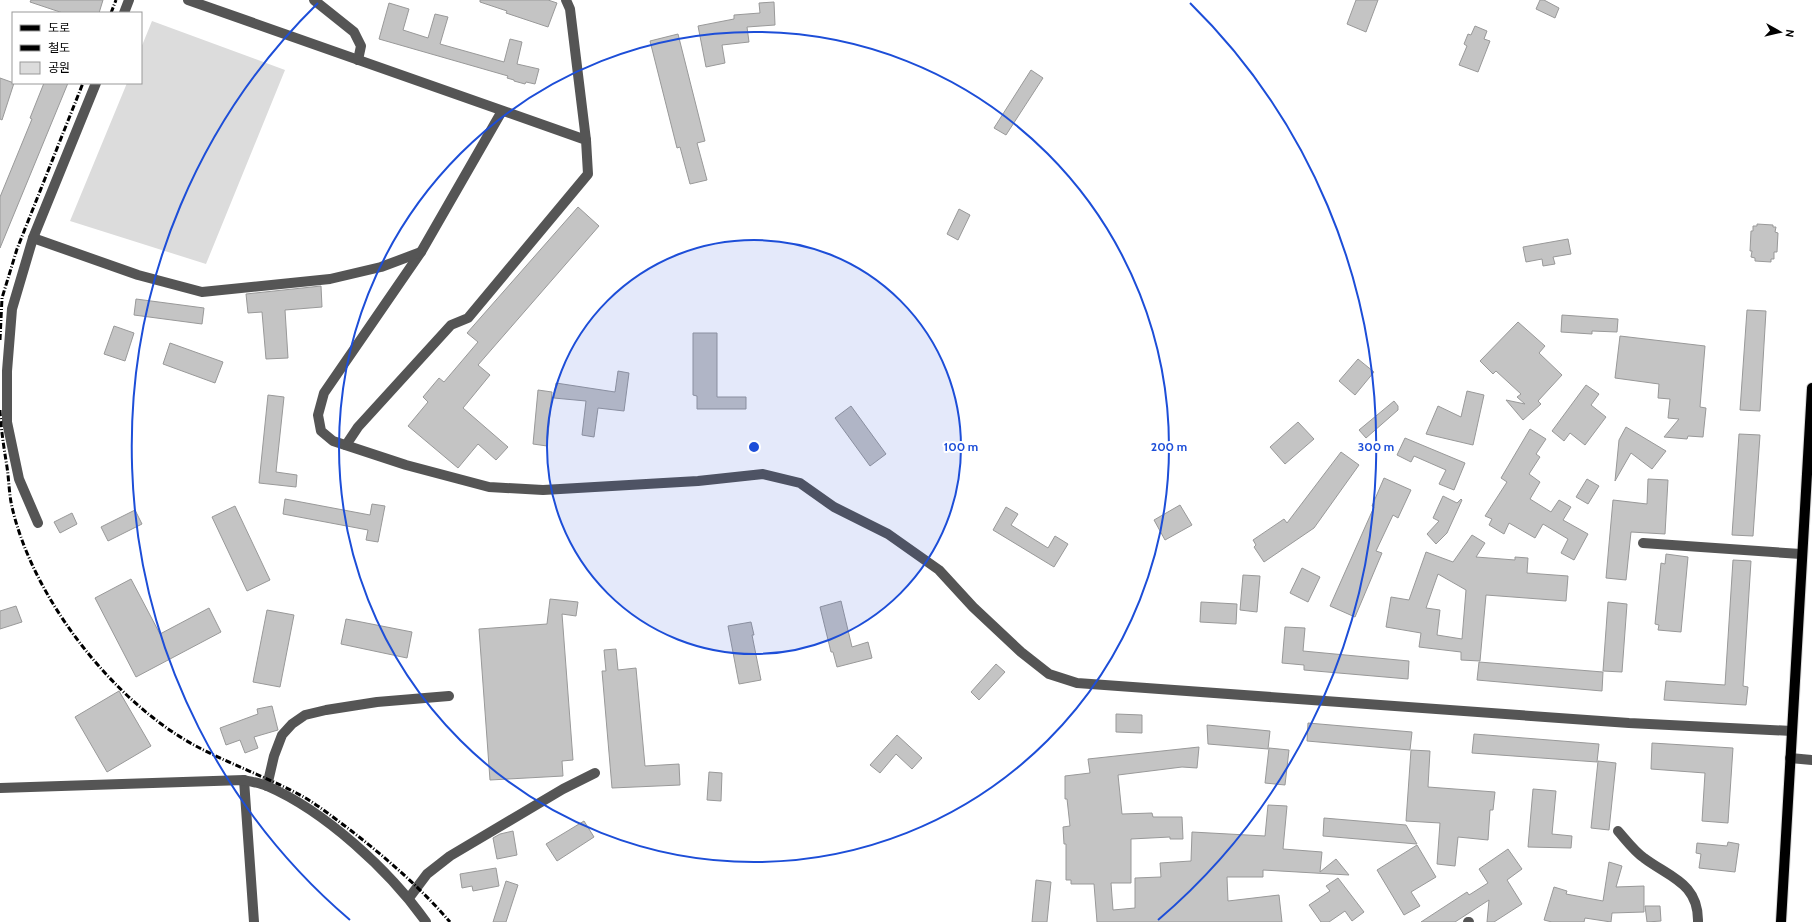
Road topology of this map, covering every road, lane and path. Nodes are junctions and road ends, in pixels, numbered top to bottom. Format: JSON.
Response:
{"nodes":[{"id":1,"x":129,"y":0,"type":"edge"},
{"id":2,"x":188,"y":0,"type":"edge"},
{"id":3,"x":314,"y":0,"type":"edge"},
{"id":4,"x":566,"y":0,"type":"edge"},
{"id":5,"x":124,"y":12,"type":"edge"},
{"id":6,"x":358,"y":60,"type":"junction"},
{"id":7,"x":96,"y":84,"type":"edge"},
{"id":8,"x":502,"y":111,"type":"junction"},
{"id":9,"x":586,"y":140,"type":"junction"},
{"id":10,"x":33,"y":238,"type":"junction"},
{"id":11,"x":421,"y":252,"type":"junction"},
{"id":12,"x":1812,"y":388,"type":"edge"},
{"id":13,"x":346,"y":445,"type":"junction"},
{"id":14,"x":38,"y":523,"type":"dead end"},
{"id":15,"x":1643,"y":543,"type":"dead end"},
{"id":16,"x":1801,"y":554,"type":"junction"},
{"id":17,"x":449,"y":696,"type":"dead end"},
{"id":18,"x":1792,"y":731,"type":"junction"},
{"id":19,"x":1790,"y":758,"type":"junction"},
{"id":20,"x":1812,"y":760,"type":"edge"},
{"id":21,"x":595,"y":773,"type":"dead end"},
{"id":22,"x":244,"y":780,"type":"junction"},
{"id":23,"x":266,"y":786,"type":"junction"},
{"id":24,"x":0,"y":788,"type":"edge"},
{"id":25,"x":1618,"y":832,"type":"dead end"},
{"id":26,"x":409,"y":898,"type":"junction"},
{"id":27,"x":254,"y":922,"type":"edge"},
{"id":28,"x":426,"y":922,"type":"edge"},
{"id":29,"x":1698,"y":922,"type":"edge"},
{"id":30,"x":1781,"y":922,"type":"edge"}],
"edges":[{"from":1,"to":5,"type":"street"},
{"from":2,"to":6,"type":"street"},
{"from":3,"to":6,"type":"street"},
{"from":4,"to":9,"type":"street"},
{"from":6,"to":8,"type":"street"},
{"from":7,"to":10,"type":"street"},
{"from":8,"to":9,"type":"street"},
{"from":8,"to":11,"type":"street"},
{"from":9,"to":13,"type":"street"},
{"from":10,"to":11,"type":"street"},
{"from":10,"to":14,"type":"street"},
{"from":11,"to":13,"type":"street"},
{"from":12,"to":16,"type":"main road"},
{"from":13,"to":18,"type":"street"},
{"from":15,"to":16,"type":"street"},
{"from":16,"to":18,"type":"main road"},
{"from":17,"to":23,"type":"street"},
{"from":18,"to":19,"type":"main road"},
{"from":19,"to":20,"type":"street"},
{"from":19,"to":30,"type":"main road"},
{"from":21,"to":26,"type":"street"},
{"from":22,"to":23,"type":"street"},
{"from":22,"to":24,"type":"street"},
{"from":22,"to":27,"type":"street"},
{"from":23,"to":26,"type":"street"},
{"from":25,"to":29,"type":"street"},
{"from":26,"to":28,"type":"street"}]}
